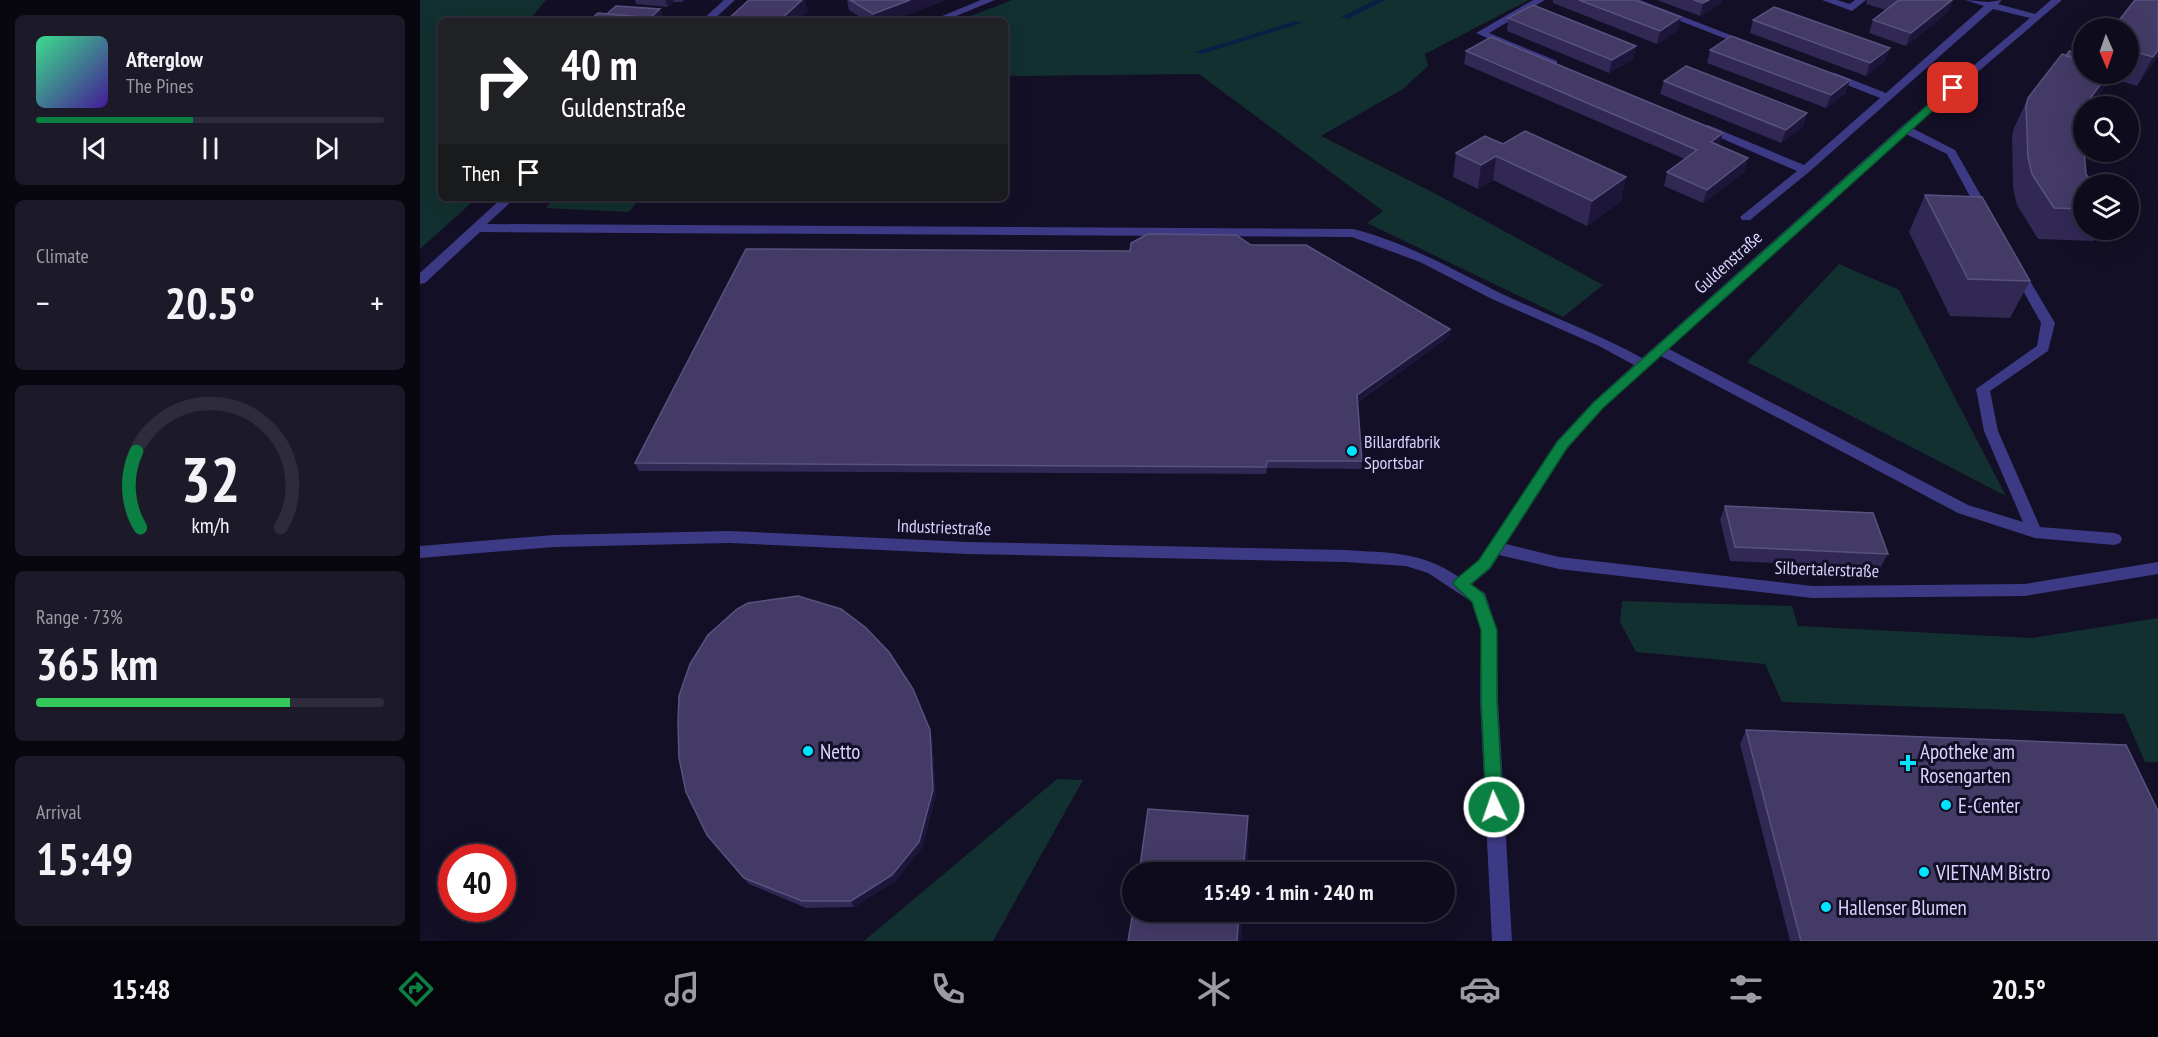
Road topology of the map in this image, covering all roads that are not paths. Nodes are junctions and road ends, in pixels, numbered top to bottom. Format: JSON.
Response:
{"nodes":[{"id":1,"x":730,"y":0,"type":"edge"},
{"id":2,"x":990,"y":0,"type":"edge"},
{"id":3,"x":1540,"y":0,"type":"edge"},
{"id":4,"x":1631,"y":0,"type":"edge"},
{"id":5,"x":1827,"y":0,"type":"edge"},
{"id":6,"x":1861,"y":0,"type":"edge"},
{"id":7,"x":1970,"y":0,"type":"edge"},
{"id":8,"x":2057,"y":0,"type":"edge"},
{"id":9,"x":1993,"y":3,"type":"edge"},
{"id":10,"x":2036,"y":17,"type":"junction"},
{"id":11,"x":709,"y":18,"type":"edge"},
{"id":12,"x":943,"y":18,"type":"edge"},
{"id":13,"x":1754,"y":46,"type":"edge"},
{"id":14,"x":1564,"y":68,"type":"edge"},
{"id":15,"x":1821,"y":71,"type":"edge"},
{"id":16,"x":1888,"y":96,"type":"junction"},
{"id":17,"x":1696,"y":124,"type":"edge"},
{"id":18,"x":1905,"y":129,"type":"junction"},
{"id":19,"x":1805,"y":170,"type":"junction"},
{"id":20,"x":506,"y":201,"type":"edge"},
{"id":21,"x":1746,"y":217,"type":"dead end"},
{"id":22,"x":1990,"y":222,"type":"edge"},
{"id":23,"x":476,"y":228,"type":"junction"},
{"id":24,"x":2008,"y":252,"type":"edge"},
{"id":25,"x":420,"y":280,"type":"edge"},
{"id":26,"x":1659,"y":349,"type":"junction"},
{"id":27,"x":1642,"y":364,"type":"junction"},
{"id":28,"x":2035,"y":532,"type":"junction"},
{"id":29,"x":2114,"y":539,"type":"dead end"},
{"id":30,"x":1495,"y":548,"type":"junction"},
{"id":31,"x":420,"y":552,"type":"edge"},
{"id":32,"x":2158,"y":568,"type":"edge"},
{"id":33,"x":1461,"y":584,"type":"junction"},
{"id":34,"x":1502,"y":941,"type":"edge"}],
"edges":[{"from":1,"to":11,"type":"street"},
{"from":2,"to":12,"type":"street"},
{"from":3,"to":14,"type":"street"},
{"from":4,"to":13,"type":"street"},
{"from":5,"to":6,"type":"street"},
{"from":7,"to":9,"type":"street"},
{"from":8,"to":10,"type":"street","name":"Guldenstraße"},
{"from":9,"to":10,"type":"street"},
{"from":9,"to":16,"type":"street","name":"Guldenstraße"},
{"from":10,"to":18,"type":"street","name":"Guldenstraße"},
{"from":15,"to":16,"type":"street"},
{"from":16,"to":19,"type":"street","name":"Guldenstraße"},
{"from":17,"to":19,"type":"street"},
{"from":18,"to":22,"type":"street"},
{"from":18,"to":26,"type":"street","name":"Guldenstraße"},
{"from":19,"to":21,"type":"street","name":"Guldenstraße"},
{"from":20,"to":23,"type":"street"},
{"from":23,"to":25,"type":"street"},
{"from":23,"to":27,"type":"street"},
{"from":24,"to":28,"type":"street"},
{"from":26,"to":27,"type":"street","name":"Guldenstraße"},
{"from":26,"to":28,"type":"street"},
{"from":27,"to":30,"type":"street","name":"Guldenstraße"},
{"from":28,"to":29,"type":"street"},
{"from":30,"to":32,"type":"street","name":"Silbertalerstraße"},
{"from":30,"to":33,"type":"street","name":"Guldenstraße"},
{"from":31,"to":33,"type":"street","name":"Industriestraße"},
{"from":33,"to":34,"type":"street","name":"Industriestraße"}]}
